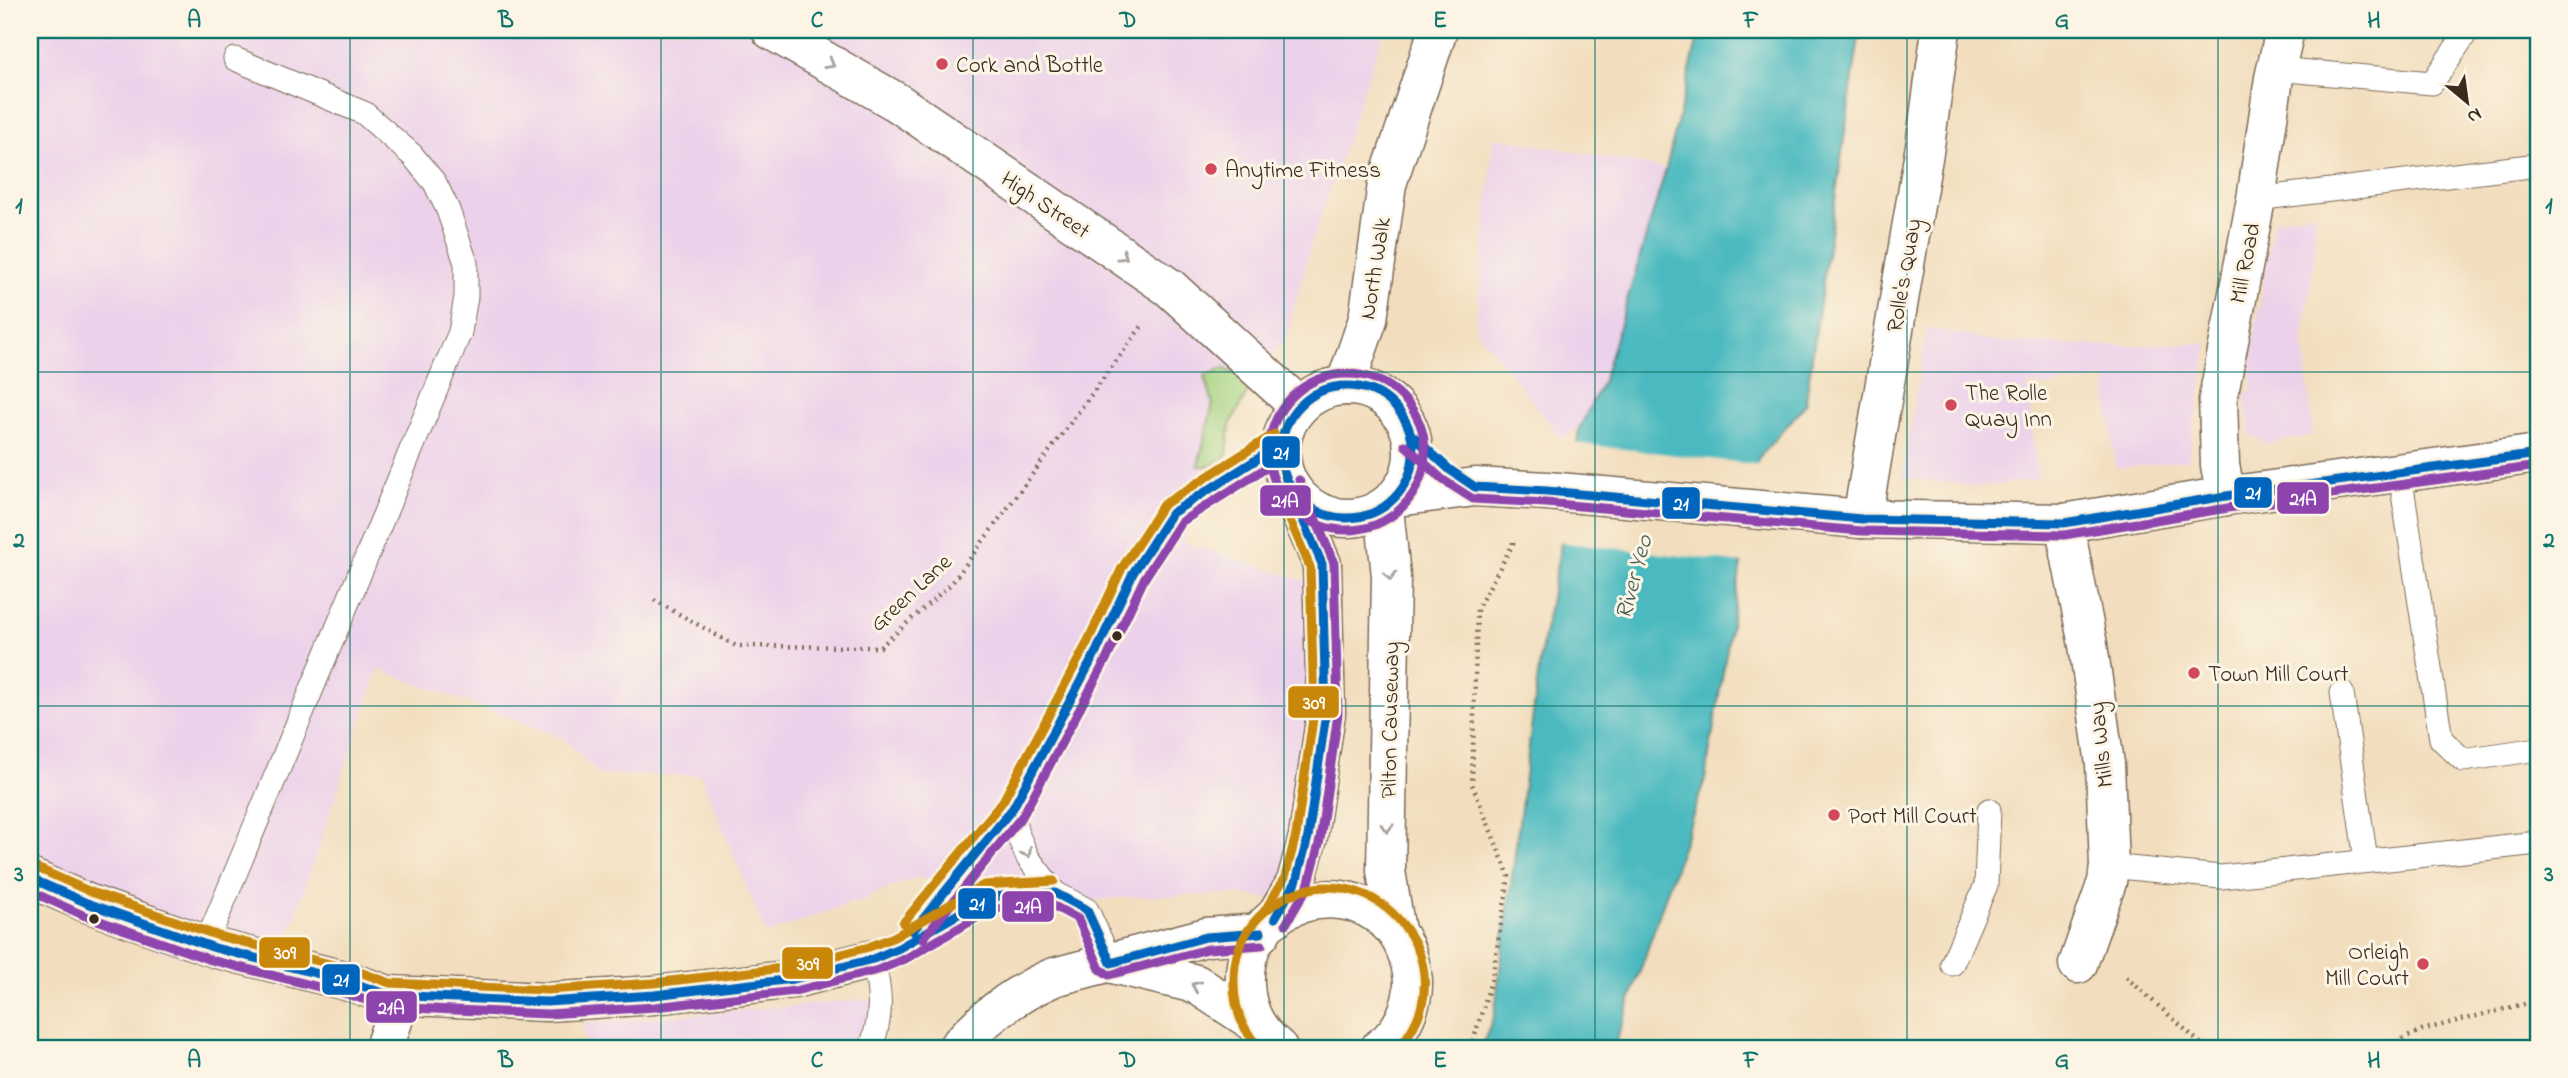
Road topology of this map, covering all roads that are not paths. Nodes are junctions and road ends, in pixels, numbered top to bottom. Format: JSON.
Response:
{"nodes":[{"id":1,"x":771,"y":30,"type":"edge"},
{"id":2,"x":1438,"y":30,"type":"edge"},
{"id":3,"x":1941,"y":30,"type":"edge"},
{"id":4,"x":2285,"y":30,"type":"edge"},
{"id":5,"x":2468,"y":30,"type":"edge"},
{"id":6,"x":235,"y":59,"type":"dead end"},
{"id":7,"x":2277,"y":69,"type":"junction"},
{"id":8,"x":2538,"y":165,"type":"edge"},
{"id":9,"x":2256,"y":199,"type":"junction"},
{"id":10,"x":1345,"y":386,"type":"junction"},
{"id":11,"x":1299,"y":406,"type":"junction"},
{"id":12,"x":1413,"y":436,"type":"junction"},
{"id":13,"x":1281,"y":444,"type":"junction"},
{"id":14,"x":2538,"y":454,"type":"edge"},
{"id":15,"x":2400,"y":474,"type":"junction"},
{"id":16,"x":1289,"y":485,"type":"junction"},
{"id":17,"x":1475,"y":487,"type":"junction"},
{"id":18,"x":2226,"y":496,"type":"junction"},
{"id":19,"x":1390,"y":502,"type":"junction"},
{"id":20,"x":1862,"y":519,"type":"junction"},
{"id":21,"x":2064,"y":523,"type":"junction"},
{"id":22,"x":2342,"y":694,"type":"dead end"},
{"id":23,"x":2538,"y":749,"type":"edge"},
{"id":24,"x":1013,"y":808,"type":"junction"},
{"id":25,"x":1989,"y":810,"type":"dead end"},
{"id":26,"x":2538,"y":843,"type":"edge"},
{"id":27,"x":2366,"y":861,"type":"junction"},
{"id":28,"x":2109,"y":866,"type":"junction"},
{"id":29,"x":30,"y":878,"type":"edge"},
{"id":30,"x":1055,"y":892,"type":"junction"},
{"id":31,"x":1268,"y":925,"type":"junction"},
{"id":32,"x":1396,"y":931,"type":"junction"},
{"id":33,"x":206,"y":944,"type":"junction"},
{"id":34,"x":886,"y":953,"type":"junction"},
{"id":35,"x":1111,"y":963,"type":"junction"},
{"id":36,"x":1952,"y":964,"type":"dead end"},
{"id":37,"x":2078,"y":964,"type":"road end"},
{"id":38,"x":388,"y":995,"type":"junction"},
{"id":39,"x":1266,"y":1039,"type":"edge"},
{"id":40,"x":384,"y":1048,"type":"edge"},
{"id":41,"x":871,"y":1048,"type":"edge"},
{"id":42,"x":959,"y":1048,"type":"edge"},
{"id":43,"x":1380,"y":1048,"type":"edge"}],
"edges":[{"from":1,"to":11,"type":"main road","name":"High Street","one_way":true},
{"from":2,"to":10,"type":"main road","name":"North Walk"},
{"from":3,"to":20,"type":"main road","name":"Rolle's Quay"},
{"from":4,"to":7,"type":"main road","name":"Mill Road"},
{"from":5,"to":7,"type":"lane"},
{"from":6,"to":33,"type":"lane"},
{"from":7,"to":9,"type":"main road","name":"Mill Road"},
{"from":8,"to":9,"type":"lane"},
{"from":9,"to":18,"type":"main road","name":"Mill Road"},
{"from":10,"to":11,"type":"main road"},
{"from":10,"to":12,"type":"main road"},
{"from":11,"to":13,"type":"main road"},
{"from":12,"to":17,"type":"main road"},
{"from":12,"to":19,"type":"main road"},
{"from":13,"to":16,"type":"main road"},
{"from":13,"to":24,"type":"lane"},
{"from":14,"to":15,"type":"main road"},
{"from":15,"to":18,"type":"main road"},
{"from":15,"to":23,"type":"lane"},
{"from":16,"to":19,"type":"main road"},
{"from":16,"to":31,"type":"main road"},
{"from":17,"to":19,"type":"main road"},
{"from":17,"to":20,"type":"main road"},
{"from":18,"to":21,"type":"main road"},
{"from":19,"to":32,"type":"main road","name":"Pilton Causeway","one_way":true},
{"from":20,"to":21,"type":"main road"},
{"from":21,"to":28,"type":"main road","name":"Mills Way"},
{"from":22,"to":27,"type":"lane"},
{"from":24,"to":30,"type":"lane","one_way":true},
{"from":24,"to":34,"type":"lane"},
{"from":25,"to":36,"type":"lane"},
{"from":26,"to":27,"type":"lane"},
{"from":27,"to":28,"type":"lane"},
{"from":28,"to":37,"type":"main road","name":"Mills Way"},
{"from":29,"to":33,"type":"main road"},
{"from":30,"to":34,"type":"lane"},
{"from":30,"to":35,"type":"lane"},
{"from":31,"to":32,"type":"main road"},
{"from":31,"to":35,"type":"main road"},
{"from":31,"to":39,"type":"main road"},
{"from":32,"to":43,"type":"main road"},
{"from":33,"to":38,"type":"main road"},
{"from":34,"to":38,"type":"main road"},
{"from":34,"to":41,"type":"lane"},
{"from":39,"to":35,"type":"main road","one_way":true},
{"from":35,"to":42,"type":"main road"},
{"from":38,"to":40,"type":"main road"}]}
